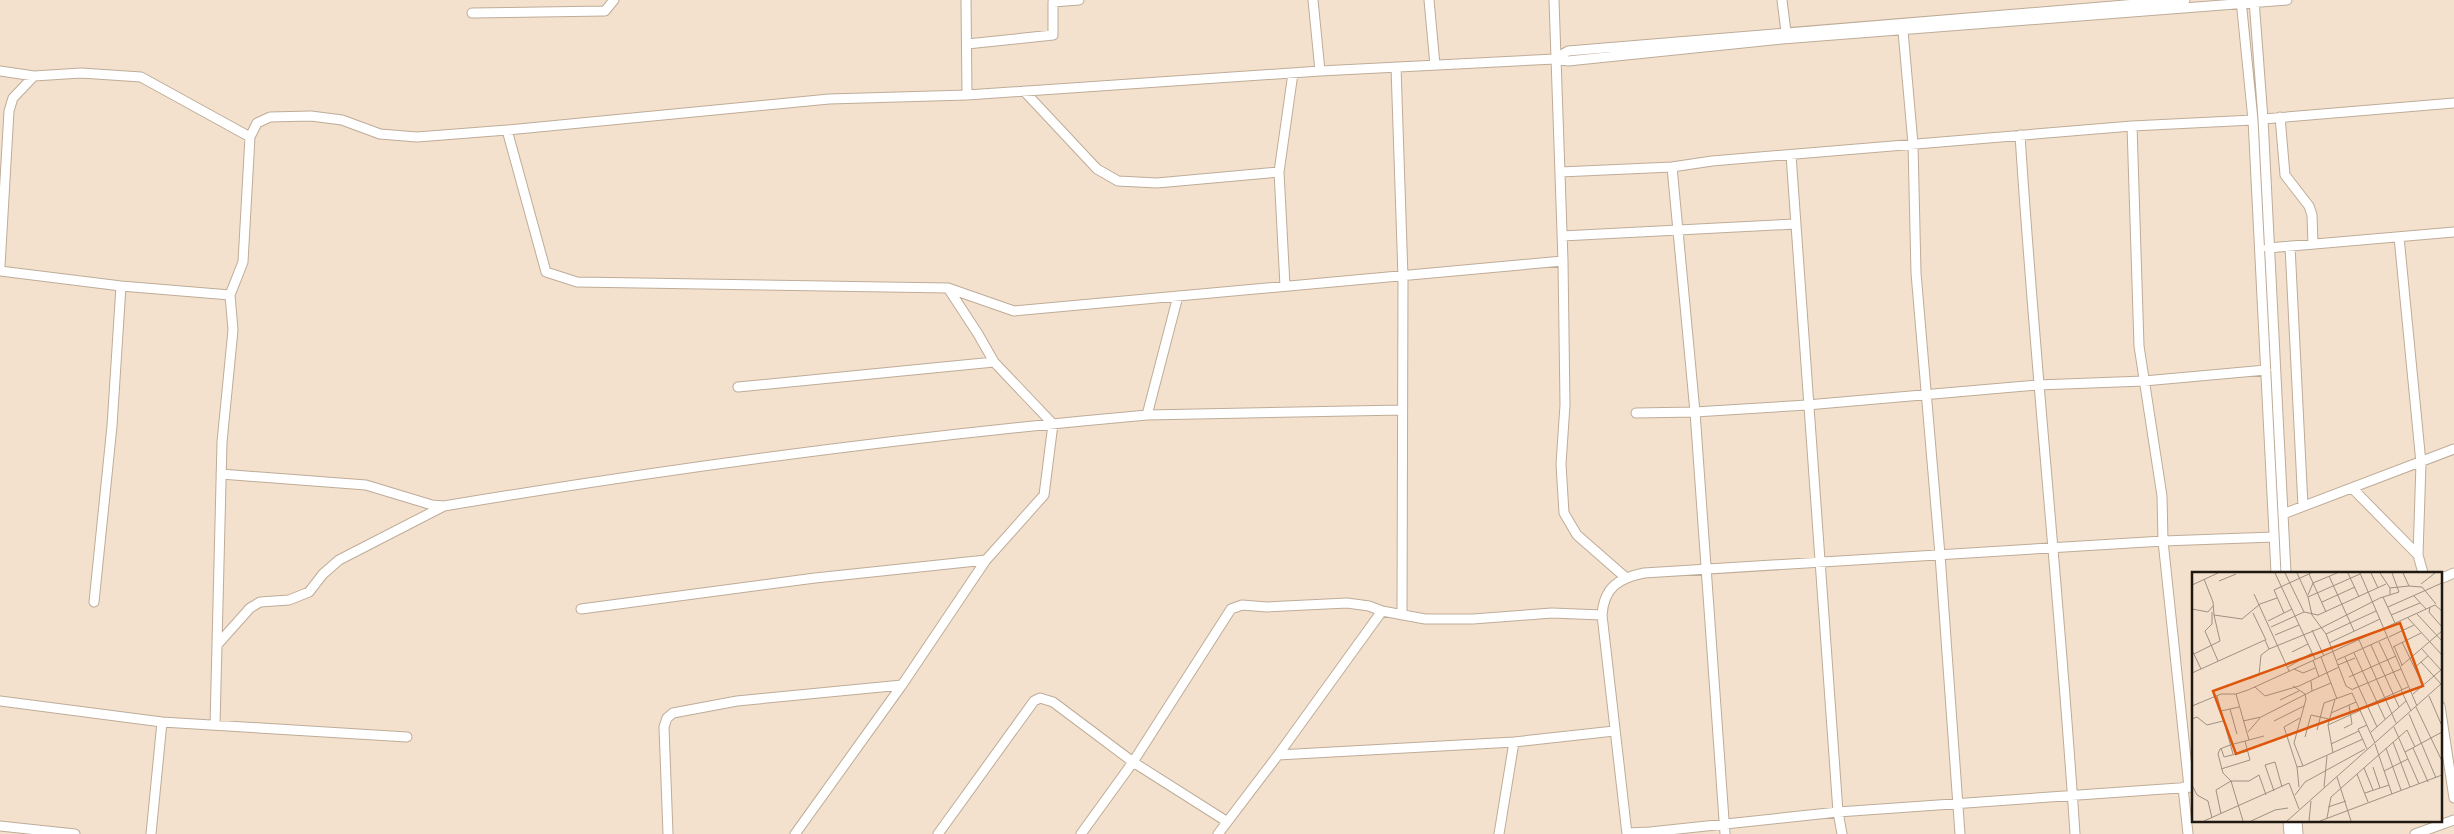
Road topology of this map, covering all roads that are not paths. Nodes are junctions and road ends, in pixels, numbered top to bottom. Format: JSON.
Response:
{"nodes":[{"id":1,"x":614,"y":0,"type":"edge"},
{"id":2,"x":966,"y":0,"type":"edge"},
{"id":3,"x":1080,"y":0,"type":"edge"},
{"id":4,"x":1313,"y":0,"type":"edge"},
{"id":5,"x":1430,"y":0,"type":"edge"},
{"id":6,"x":1554,"y":0,"type":"edge"},
{"id":7,"x":1782,"y":0,"type":"edge"},
{"id":8,"x":2185,"y":0,"type":"edge"},
{"id":9,"x":2287,"y":0,"type":"edge"},
{"id":10,"x":2254,"y":1,"type":"edge"},
{"id":11,"x":2242,"y":2,"type":"edge"},
{"id":12,"x":472,"y":13,"type":"dead end"},
{"id":13,"x":1903,"y":31,"type":"junction"},
{"id":14,"x":1786,"y":32,"type":"junction"},
{"id":15,"x":967,"y":44,"type":"junction"},
{"id":16,"x":1555,"y":58,"type":"junction"},
{"id":17,"x":1435,"y":65,"type":"junction"},
{"id":18,"x":1396,"y":67,"type":"junction"},
{"id":19,"x":0,"y":71,"type":"edge"},
{"id":20,"x":1320,"y":71,"type":"junction"},
{"id":21,"x":1293,"y":73,"type":"junction"},
{"id":22,"x":34,"y":76,"type":"junction"},
{"id":23,"x":1024,"y":91,"type":"junction"},
{"id":24,"x":967,"y":95,"type":"junction"},
{"id":25,"x":2454,"y":103,"type":"edge"},
{"id":26,"x":2280,"y":118,"type":"junction"},
{"id":27,"x":2264,"y":119,"type":"junction"},
{"id":28,"x":2253,"y":120,"type":"junction"},
{"id":29,"x":2132,"y":126,"type":"junction"},
{"id":30,"x":507,"y":130,"type":"junction"},
{"id":31,"x":2020,"y":135,"type":"junction"},
{"id":32,"x":250,"y":137,"type":"junction"},
{"id":33,"x":1913,"y":144,"type":"junction"},
{"id":34,"x":1791,"y":155,"type":"junction"},
{"id":35,"x":1672,"y":167,"type":"junction"},
{"id":36,"x":1279,"y":172,"type":"junction"},
{"id":37,"x":1560,"y":172,"type":"junction"},
{"id":38,"x":1795,"y":224,"type":"junction"},
{"id":39,"x":1679,"y":230,"type":"junction"},
{"id":40,"x":2454,"y":232,"type":"edge"},
{"id":41,"x":1562,"y":236,"type":"junction"},
{"id":42,"x":2399,"y":237,"type":"junction"},
{"id":43,"x":2313,"y":244,"type":"junction"},
{"id":44,"x":2290,"y":246,"type":"junction"},
{"id":45,"x":2268,"y":248,"type":"junction"},
{"id":46,"x":1563,"y":261,"type":"junction"},
{"id":47,"x":0,"y":266,"type":"edge"},
{"id":48,"x":0,"y":271,"type":"edge"},
{"id":49,"x":1402,"y":277,"type":"junction"},
{"id":50,"x":121,"y":286,"type":"junction"},
{"id":51,"x":1285,"y":286,"type":"junction"},
{"id":52,"x":948,"y":288,"type":"junction"},
{"id":53,"x":230,"y":295,"type":"junction"},
{"id":54,"x":1178,"y":296,"type":"junction"},
{"id":55,"x":994,"y":362,"type":"junction"},
{"id":56,"x":2266,"y":370,"type":"junction"},
{"id":57,"x":2144,"y":382,"type":"junction"},
{"id":58,"x":2038,"y":385,"type":"junction"},
{"id":59,"x":738,"y":387,"type":"dead end"},
{"id":60,"x":1927,"y":394,"type":"junction"},
{"id":61,"x":1807,"y":405,"type":"junction"},
{"id":62,"x":1402,"y":410,"type":"junction"},
{"id":63,"x":1695,"y":412,"type":"junction"},
{"id":64,"x":1636,"y":413,"type":"dead end"},
{"id":65,"x":1147,"y":415,"type":"junction"},
{"id":66,"x":1053,"y":424,"type":"junction"},
{"id":67,"x":2454,"y":449,"type":"edge"},
{"id":68,"x":2420,"y":463,"type":"junction"},
{"id":69,"x":221,"y":474,"type":"junction"},
{"id":70,"x":2352,"y":488,"type":"junction"},
{"id":71,"x":444,"y":506,"type":"junction"},
{"id":72,"x":2303,"y":506,"type":"junction"},
{"id":73,"x":2284,"y":514,"type":"junction"},
{"id":74,"x":2274,"y":537,"type":"junction"},
{"id":75,"x":2163,"y":541,"type":"junction"},
{"id":76,"x":2054,"y":548,"type":"junction"},
{"id":77,"x":1940,"y":555,"type":"junction"},
{"id":78,"x":2418,"y":555,"type":"junction"},
{"id":79,"x":986,"y":560,"type":"junction"},
{"id":80,"x":1819,"y":562,"type":"junction"},
{"id":81,"x":1708,"y":568,"type":"junction"},
{"id":82,"x":2276,"y":572,"type":"edge"},
{"id":83,"x":2286,"y":572,"type":"edge"},
{"id":84,"x":2423,"y":572,"type":"edge"},
{"id":85,"x":2454,"y":573,"type":"edge"},
{"id":86,"x":1625,"y":577,"type":"junction"},
{"id":87,"x":2442,"y":578,"type":"edge"},
{"id":88,"x":94,"y":602,"type":"dead end"},
{"id":89,"x":581,"y":609,"type":"dead end"},
{"id":90,"x":1382,"y":611,"type":"junction"},
{"id":91,"x":1402,"y":615,"type":"junction"},
{"id":92,"x":1602,"y":615,"type":"junction"},
{"id":93,"x":217,"y":645,"type":"junction"},
{"id":94,"x":902,"y":685,"type":"junction"},
{"id":95,"x":0,"y":700,"type":"edge"},
{"id":96,"x":2442,"y":719,"type":"edge"},
{"id":97,"x":162,"y":722,"type":"junction"},
{"id":98,"x":215,"y":725,"type":"junction"},
{"id":99,"x":1614,"y":731,"type":"junction"},
{"id":100,"x":407,"y":737,"type":"dead end"},
{"id":101,"x":1514,"y":742,"type":"junction"},
{"id":102,"x":1278,"y":755,"type":"junction"},
{"id":103,"x":1133,"y":762,"type":"junction"},
{"id":104,"x":2188,"y":787,"type":"edge"},
{"id":105,"x":2072,"y":795,"type":"junction"},
{"id":106,"x":2454,"y":798,"type":"edge"},
{"id":107,"x":1960,"y":804,"type":"junction"},
{"id":108,"x":1838,"y":812,"type":"junction"},
{"id":109,"x":2454,"y":820,"type":"edge"},
{"id":110,"x":1226,"y":821,"type":"junction"},
{"id":111,"x":1724,"y":823,"type":"junction"},
{"id":112,"x":0,"y":826,"type":"edge"},
{"id":113,"x":1627,"y":833,"type":"edge"},
{"id":114,"x":75,"y":834,"type":"edge"},
{"id":115,"x":151,"y":834,"type":"edge"},
{"id":116,"x":668,"y":834,"type":"edge"},
{"id":117,"x":796,"y":834,"type":"edge"},
{"id":118,"x":938,"y":834,"type":"edge"},
{"id":119,"x":1081,"y":834,"type":"edge"},
{"id":120,"x":1218,"y":834,"type":"edge"},
{"id":121,"x":1499,"y":834,"type":"edge"},
{"id":122,"x":1725,"y":834,"type":"edge"},
{"id":123,"x":1842,"y":834,"type":"edge"},
{"id":124,"x":1960,"y":834,"type":"edge"},
{"id":125,"x":2075,"y":834,"type":"edge"},
{"id":126,"x":2188,"y":834,"type":"edge"},
{"id":127,"x":2415,"y":834,"type":"edge"}],
"edges":[{"from":1,"to":12,"type":"street"},
{"from":2,"to":15,"type":"street"},
{"from":3,"to":15,"type":"street"},
{"from":4,"to":20,"type":"street"},
{"from":5,"to":17,"type":"street"},
{"from":6,"to":16,"type":"street"},
{"from":7,"to":14,"type":"street"},
{"from":8,"to":14,"type":"street"},
{"from":9,"to":10,"type":"street"},
{"from":10,"to":11,"type":"street"},
{"from":10,"to":27,"type":"street"},
{"from":11,"to":13,"type":"street"},
{"from":11,"to":28,"type":"street"},
{"from":13,"to":16,"type":"street"},
{"from":13,"to":33,"type":"street"},
{"from":14,"to":16,"type":"street"},
{"from":15,"to":24,"type":"street"},
{"from":16,"to":17,"type":"street"},
{"from":16,"to":37,"type":"street"},
{"from":17,"to":18,"type":"street"},
{"from":18,"to":20,"type":"street"},
{"from":18,"to":49,"type":"street"},
{"from":19,"to":22,"type":"street"},
{"from":20,"to":21,"type":"street"},
{"from":21,"to":23,"type":"street"},
{"from":21,"to":36,"type":"street"},
{"from":22,"to":32,"type":"street"},
{"from":22,"to":47,"type":"street"},
{"from":23,"to":24,"type":"street"},
{"from":23,"to":36,"type":"street"},
{"from":24,"to":30,"type":"street"},
{"from":25,"to":26,"type":"street"},
{"from":26,"to":27,"type":"street"},
{"from":26,"to":43,"type":"street"},
{"from":27,"to":45,"type":"street"},
{"from":28,"to":29,"type":"street"},
{"from":28,"to":56,"type":"street"},
{"from":29,"to":31,"type":"street"},
{"from":29,"to":57,"type":"street"},
{"from":30,"to":32,"type":"street"},
{"from":30,"to":52,"type":"street"},
{"from":31,"to":33,"type":"street"},
{"from":31,"to":58,"type":"street"},
{"from":32,"to":53,"type":"street"},
{"from":33,"to":34,"type":"street"},
{"from":33,"to":60,"type":"street"},
{"from":34,"to":35,"type":"street"},
{"from":34,"to":38,"type":"street"},
{"from":35,"to":37,"type":"street"},
{"from":35,"to":39,"type":"street"},
{"from":36,"to":51,"type":"street"},
{"from":37,"to":41,"type":"street"},
{"from":38,"to":39,"type":"street"},
{"from":38,"to":61,"type":"street"},
{"from":39,"to":41,"type":"street"},
{"from":39,"to":63,"type":"street"},
{"from":40,"to":42,"type":"street"},
{"from":41,"to":46,"type":"street"},
{"from":42,"to":43,"type":"street"},
{"from":42,"to":68,"type":"street"},
{"from":43,"to":44,"type":"street"},
{"from":44,"to":45,"type":"street"},
{"from":44,"to":72,"type":"street"},
{"from":45,"to":73,"type":"street"},
{"from":46,"to":49,"type":"street"},
{"from":46,"to":86,"type":"street"},
{"from":48,"to":50,"type":"street"},
{"from":49,"to":51,"type":"street"},
{"from":49,"to":62,"type":"street"},
{"from":50,"to":53,"type":"street"},
{"from":50,"to":88,"type":"street"},
{"from":51,"to":54,"type":"street"},
{"from":52,"to":54,"type":"street"},
{"from":52,"to":55,"type":"street"},
{"from":53,"to":69,"type":"street"},
{"from":54,"to":65,"type":"street"},
{"from":55,"to":59,"type":"street"},
{"from":55,"to":66,"type":"street"},
{"from":56,"to":57,"type":"street"},
{"from":56,"to":74,"type":"street"},
{"from":57,"to":58,"type":"street"},
{"from":57,"to":75,"type":"street"},
{"from":58,"to":60,"type":"street"},
{"from":58,"to":76,"type":"street"},
{"from":60,"to":61,"type":"street"},
{"from":60,"to":77,"type":"street"},
{"from":61,"to":63,"type":"street"},
{"from":61,"to":80,"type":"street"},
{"from":62,"to":65,"type":"street"},
{"from":62,"to":91,"type":"street"},
{"from":63,"to":64,"type":"street"},
{"from":63,"to":81,"type":"street"},
{"from":65,"to":66,"type":"street"},
{"from":66,"to":71,"type":"street"},
{"from":66,"to":79,"type":"street"},
{"from":67,"to":68,"type":"street"},
{"from":68,"to":70,"type":"street"},
{"from":68,"to":78,"type":"street"},
{"from":69,"to":71,"type":"street"},
{"from":69,"to":93,"type":"street"},
{"from":70,"to":72,"type":"street"},
{"from":70,"to":78,"type":"street"},
{"from":71,"to":93,"type":"street"},
{"from":72,"to":73,"type":"street"},
{"from":73,"to":83,"type":"street"},
{"from":74,"to":75,"type":"street"},
{"from":74,"to":82,"type":"street"},
{"from":75,"to":76,"type":"street"},
{"from":75,"to":104,"type":"street"},
{"from":76,"to":77,"type":"street"},
{"from":76,"to":105,"type":"street"},
{"from":77,"to":80,"type":"street"},
{"from":77,"to":107,"type":"street"},
{"from":78,"to":84,"type":"street"},
{"from":79,"to":89,"type":"street"},
{"from":79,"to":94,"type":"street"},
{"from":80,"to":81,"type":"street"},
{"from":80,"to":108,"type":"street"},
{"from":81,"to":86,"type":"street"},
{"from":81,"to":111,"type":"street"},
{"from":85,"to":87,"type":"street"},
{"from":86,"to":92,"type":"street"},
{"from":90,"to":91,"type":"street"},
{"from":90,"to":102,"type":"street"},
{"from":90,"to":103,"type":"street"},
{"from":91,"to":92,"type":"street"},
{"from":92,"to":99,"type":"street"},
{"from":93,"to":98,"type":"street"},
{"from":94,"to":116,"type":"street"},
{"from":94,"to":117,"type":"street"},
{"from":95,"to":97,"type":"street"},
{"from":96,"to":106,"type":"street"},
{"from":97,"to":98,"type":"street"},
{"from":97,"to":115,"type":"street"},
{"from":98,"to":100,"type":"street"},
{"from":99,"to":101,"type":"street"},
{"from":99,"to":113,"type":"street"},
{"from":101,"to":102,"type":"street"},
{"from":101,"to":121,"type":"street"},
{"from":102,"to":110,"type":"street"},
{"from":103,"to":110,"type":"street"},
{"from":103,"to":118,"type":"street"},
{"from":103,"to":119,"type":"street"},
{"from":104,"to":105,"type":"street"},
{"from":104,"to":126,"type":"street"},
{"from":105,"to":107,"type":"street"},
{"from":105,"to":125,"type":"street"},
{"from":107,"to":108,"type":"street"},
{"from":107,"to":124,"type":"street"},
{"from":108,"to":111,"type":"street"},
{"from":108,"to":123,"type":"street"},
{"from":109,"to":127,"type":"street"},
{"from":110,"to":120,"type":"street"},
{"from":111,"to":113,"type":"street"},
{"from":111,"to":122,"type":"street"},
{"from":112,"to":114,"type":"street"}]}
